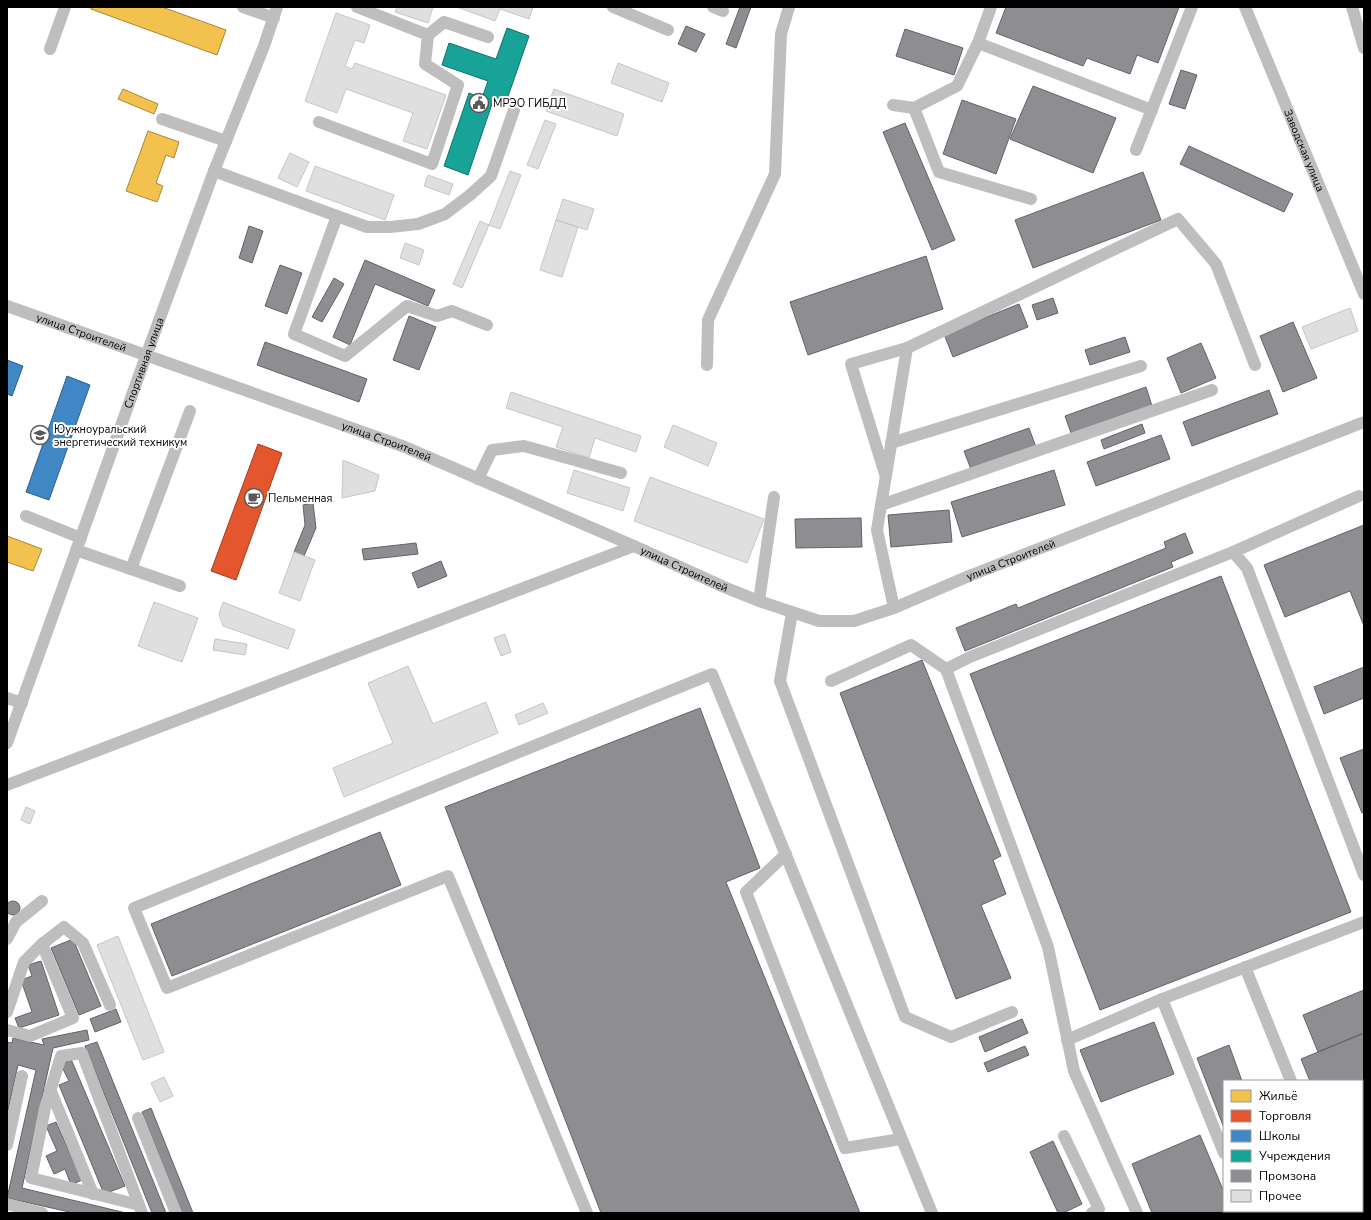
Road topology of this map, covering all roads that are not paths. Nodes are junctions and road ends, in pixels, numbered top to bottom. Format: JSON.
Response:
{"nodes":[{"id":1,"x":65,"y":7,"type":"edge"},
{"id":2,"x":243,"y":7,"type":"edge"},
{"id":3,"x":357,"y":7,"type":"edge"},
{"id":4,"x":613,"y":7,"type":"edge"},
{"id":5,"x":789,"y":7,"type":"edge"},
{"id":6,"x":991,"y":7,"type":"edge"},
{"id":7,"x":1192,"y":7,"type":"edge"},
{"id":8,"x":1246,"y":7,"type":"edge"},
{"id":9,"x":1352,"y":7,"type":"edge"},
{"id":10,"x":276,"y":12,"type":"edge"},
{"id":11,"x":668,"y":30,"type":"dead end"},
{"id":12,"x":428,"y":36,"type":"junction"},
{"id":13,"x":488,"y":37,"type":"dead end"},
{"id":14,"x":978,"y":43,"type":"junction"},
{"id":15,"x":1364,"y":48,"type":"edge"},
{"id":16,"x":50,"y":49,"type":"dead end"},
{"id":17,"x":893,"y":105,"type":"dead end"},
{"id":18,"x":914,"y":108,"type":"junction"},
{"id":19,"x":514,"y":110,"type":"dead end"},
{"id":20,"x":1152,"y":110,"type":"junction"},
{"id":21,"x":162,"y":119,"type":"dead end"},
{"id":22,"x":320,"y":122,"type":"dead end"},
{"id":23,"x":226,"y":141,"type":"junction"},
{"id":24,"x":1136,"y":150,"type":"dead end"},
{"id":25,"x":214,"y":171,"type":"junction"},
{"id":26,"x":1031,"y":199,"type":"dead end"},
{"id":27,"x":337,"y":216,"type":"junction"},
{"id":28,"x":1364,"y":294,"type":"edge"},
{"id":29,"x":7,"y":306,"type":"edge"},
{"id":30,"x":487,"y":325,"type":"dead end"},
{"id":31,"x":907,"y":348,"type":"junction"},
{"id":32,"x":146,"y":356,"type":"junction"},
{"id":33,"x":707,"y":365,"type":"dead end"},
{"id":34,"x":1255,"y":365,"type":"dead end"},
{"id":35,"x":1141,"y":366,"type":"dead end"},
{"id":36,"x":1212,"y":390,"type":"dead end"},
{"id":37,"x":190,"y":411,"type":"dead end"},
{"id":38,"x":1364,"y":422,"type":"edge"},
{"id":39,"x":891,"y":443,"type":"junction"},
{"id":40,"x":621,"y":473,"type":"dead end"},
{"id":41,"x":886,"y":477,"type":"junction"},
{"id":42,"x":478,"y":479,"type":"junction"},
{"id":43,"x":1359,"y":496,"type":"dead end"},
{"id":44,"x":774,"y":497,"type":"dead end"},
{"id":45,"x":881,"y":505,"type":"junction"},
{"id":46,"x":26,"y":516,"type":"dead end"},
{"id":47,"x":81,"y":538,"type":"junction"},
{"id":48,"x":634,"y":546,"type":"junction"},
{"id":49,"x":76,"y":550,"type":"junction"},
{"id":50,"x":1233,"y":552,"type":"junction"},
{"id":51,"x":131,"y":569,"type":"junction"},
{"id":52,"x":180,"y":586,"type":"dead end"},
{"id":53,"x":759,"y":601,"type":"junction"},
{"id":54,"x":894,"y":608,"type":"junction"},
{"id":55,"x":792,"y":613,"type":"junction"},
{"id":56,"x":946,"y":669,"type":"junction"},
{"id":57,"x":831,"y":681,"type":"dead end"},
{"id":58,"x":7,"y":698,"type":"edge"},
{"id":59,"x":22,"y":703,"type":"junction"},
{"id":60,"x":7,"y":744,"type":"edge"},
{"id":61,"x":7,"y":785,"type":"edge"},
{"id":62,"x":786,"y":854,"type":"junction"},
{"id":63,"x":1364,"y":876,"type":"edge"},
{"id":64,"x":42,"y":902,"type":"dead end"},
{"id":65,"x":1364,"y":922,"type":"edge"},
{"id":66,"x":7,"y":939,"type":"edge"},
{"id":67,"x":42,"y":944,"type":"junction"},
{"id":68,"x":1245,"y":967,"type":"junction"},
{"id":69,"x":1162,"y":999,"type":"junction"},
{"id":70,"x":110,"y":1005,"type":"dead end"},
{"id":71,"x":7,"y":1012,"type":"edge"},
{"id":72,"x":1012,"y":1012,"type":"dead end"},
{"id":73,"x":7,"y":1030,"type":"edge"},
{"id":74,"x":1068,"y":1040,"type":"junction"},
{"id":75,"x":22,"y":1076,"type":"dead end"},
{"id":76,"x":1291,"y":1080,"type":"edge"},
{"id":77,"x":50,"y":1089,"type":"junction"},
{"id":78,"x":138,"y":1118,"type":"dead end"},
{"id":79,"x":1064,"y":1136,"type":"dead end"},
{"id":80,"x":901,"y":1139,"type":"junction"},
{"id":81,"x":7,"y":1145,"type":"edge"},
{"id":82,"x":1223,"y":1150,"type":"edge"},
{"id":83,"x":93,"y":1194,"type":"junction"},
{"id":84,"x":7,"y":1204,"type":"edge"},
{"id":85,"x":140,"y":1209,"type":"edge"},
{"id":86,"x":42,"y":1213,"type":"edge"},
{"id":87,"x":176,"y":1213,"type":"edge"},
{"id":88,"x":587,"y":1213,"type":"edge"},
{"id":89,"x":932,"y":1213,"type":"edge"},
{"id":90,"x":1092,"y":1213,"type":"edge"},
{"id":91,"x":1137,"y":1213,"type":"edge"}],
"edges":[{"from":1,"to":16,"type":"street"},
{"from":2,"to":10,"type":"street"},
{"from":3,"to":12,"type":"street"},
{"from":4,"to":11,"type":"street"},
{"from":5,"to":33,"type":"street"},
{"from":6,"to":14,"type":"street"},
{"from":7,"to":20,"type":"street"},
{"from":8,"to":28,"type":"street","name":"Заводская улица"},
{"from":9,"to":15,"type":"street"},
{"from":10,"to":23,"type":"street","name":"Спортивная улица"},
{"from":12,"to":13,"type":"street"},
{"from":12,"to":22,"type":"street"},
{"from":14,"to":18,"type":"street"},
{"from":14,"to":20,"type":"street"},
{"from":17,"to":18,"type":"street"},
{"from":18,"to":26,"type":"street"},
{"from":19,"to":27,"type":"street"},
{"from":20,"to":24,"type":"street"},
{"from":21,"to":23,"type":"street"},
{"from":23,"to":25,"type":"street","name":"Спортивная улица"},
{"from":25,"to":27,"type":"street"},
{"from":25,"to":32,"type":"street","name":"Спортивная улица"},
{"from":27,"to":30,"type":"street"},
{"from":29,"to":32,"type":"street","name":"улица Строителей"},
{"from":31,"to":34,"type":"street"},
{"from":31,"to":39,"type":"street"},
{"from":31,"to":41,"type":"street"},
{"from":32,"to":42,"type":"street","name":"улица Строителей"},
{"from":32,"to":47,"type":"street","name":"Спортивная улица"},
{"from":35,"to":39,"type":"street"},
{"from":36,"to":45,"type":"street"},
{"from":37,"to":51,"type":"street"},
{"from":38,"to":54,"type":"street","name":"улица Строителей"},
{"from":39,"to":41,"type":"street"},
{"from":40,"to":42,"type":"street"},
{"from":41,"to":45,"type":"street"},
{"from":42,"to":48,"type":"street","name":"улица Строителей"},
{"from":43,"to":50,"type":"street"},
{"from":44,"to":53,"type":"street"},
{"from":45,"to":54,"type":"street"},
{"from":46,"to":47,"type":"street"},
{"from":47,"to":49,"type":"street","name":"Спортивная улица"},
{"from":48,"to":53,"type":"street","name":"улица Строителей"},
{"from":48,"to":61,"type":"street"},
{"from":49,"to":51,"type":"street"},
{"from":49,"to":59,"type":"street","name":"Спортивная улица"},
{"from":50,"to":56,"type":"street"},
{"from":50,"to":63,"type":"street"},
{"from":51,"to":52,"type":"street"},
{"from":53,"to":55,"type":"street","name":"улица Строителей"},
{"from":54,"to":55,"type":"street","name":"улица Строителей"},
{"from":55,"to":72,"type":"street"},
{"from":56,"to":57,"type":"street"},
{"from":56,"to":74,"type":"street"},
{"from":58,"to":59,"type":"street"},
{"from":59,"to":60,"type":"street","name":"Спортивная улица"},
{"from":62,"to":80,"type":"street"},
{"from":62,"to":80,"type":"street"},
{"from":62,"to":88,"type":"street"},
{"from":64,"to":66,"type":"street"},
{"from":65,"to":68,"type":"street"},
{"from":67,"to":70,"type":"street"},
{"from":67,"to":71,"type":"street"},
{"from":67,"to":73,"type":"street"},
{"from":68,"to":69,"type":"street"},
{"from":68,"to":76,"type":"street"},
{"from":69,"to":74,"type":"street"},
{"from":69,"to":82,"type":"street"},
{"from":74,"to":91,"type":"street"},
{"from":75,"to":81,"type":"street"},
{"from":77,"to":83,"type":"street"},
{"from":77,"to":83,"type":"street"},
{"from":77,"to":85,"type":"street"},
{"from":78,"to":87,"type":"street"},
{"from":79,"to":90,"type":"street"},
{"from":80,"to":89,"type":"street"},
{"from":83,"to":85,"type":"street"},
{"from":84,"to":86,"type":"street"}]}
